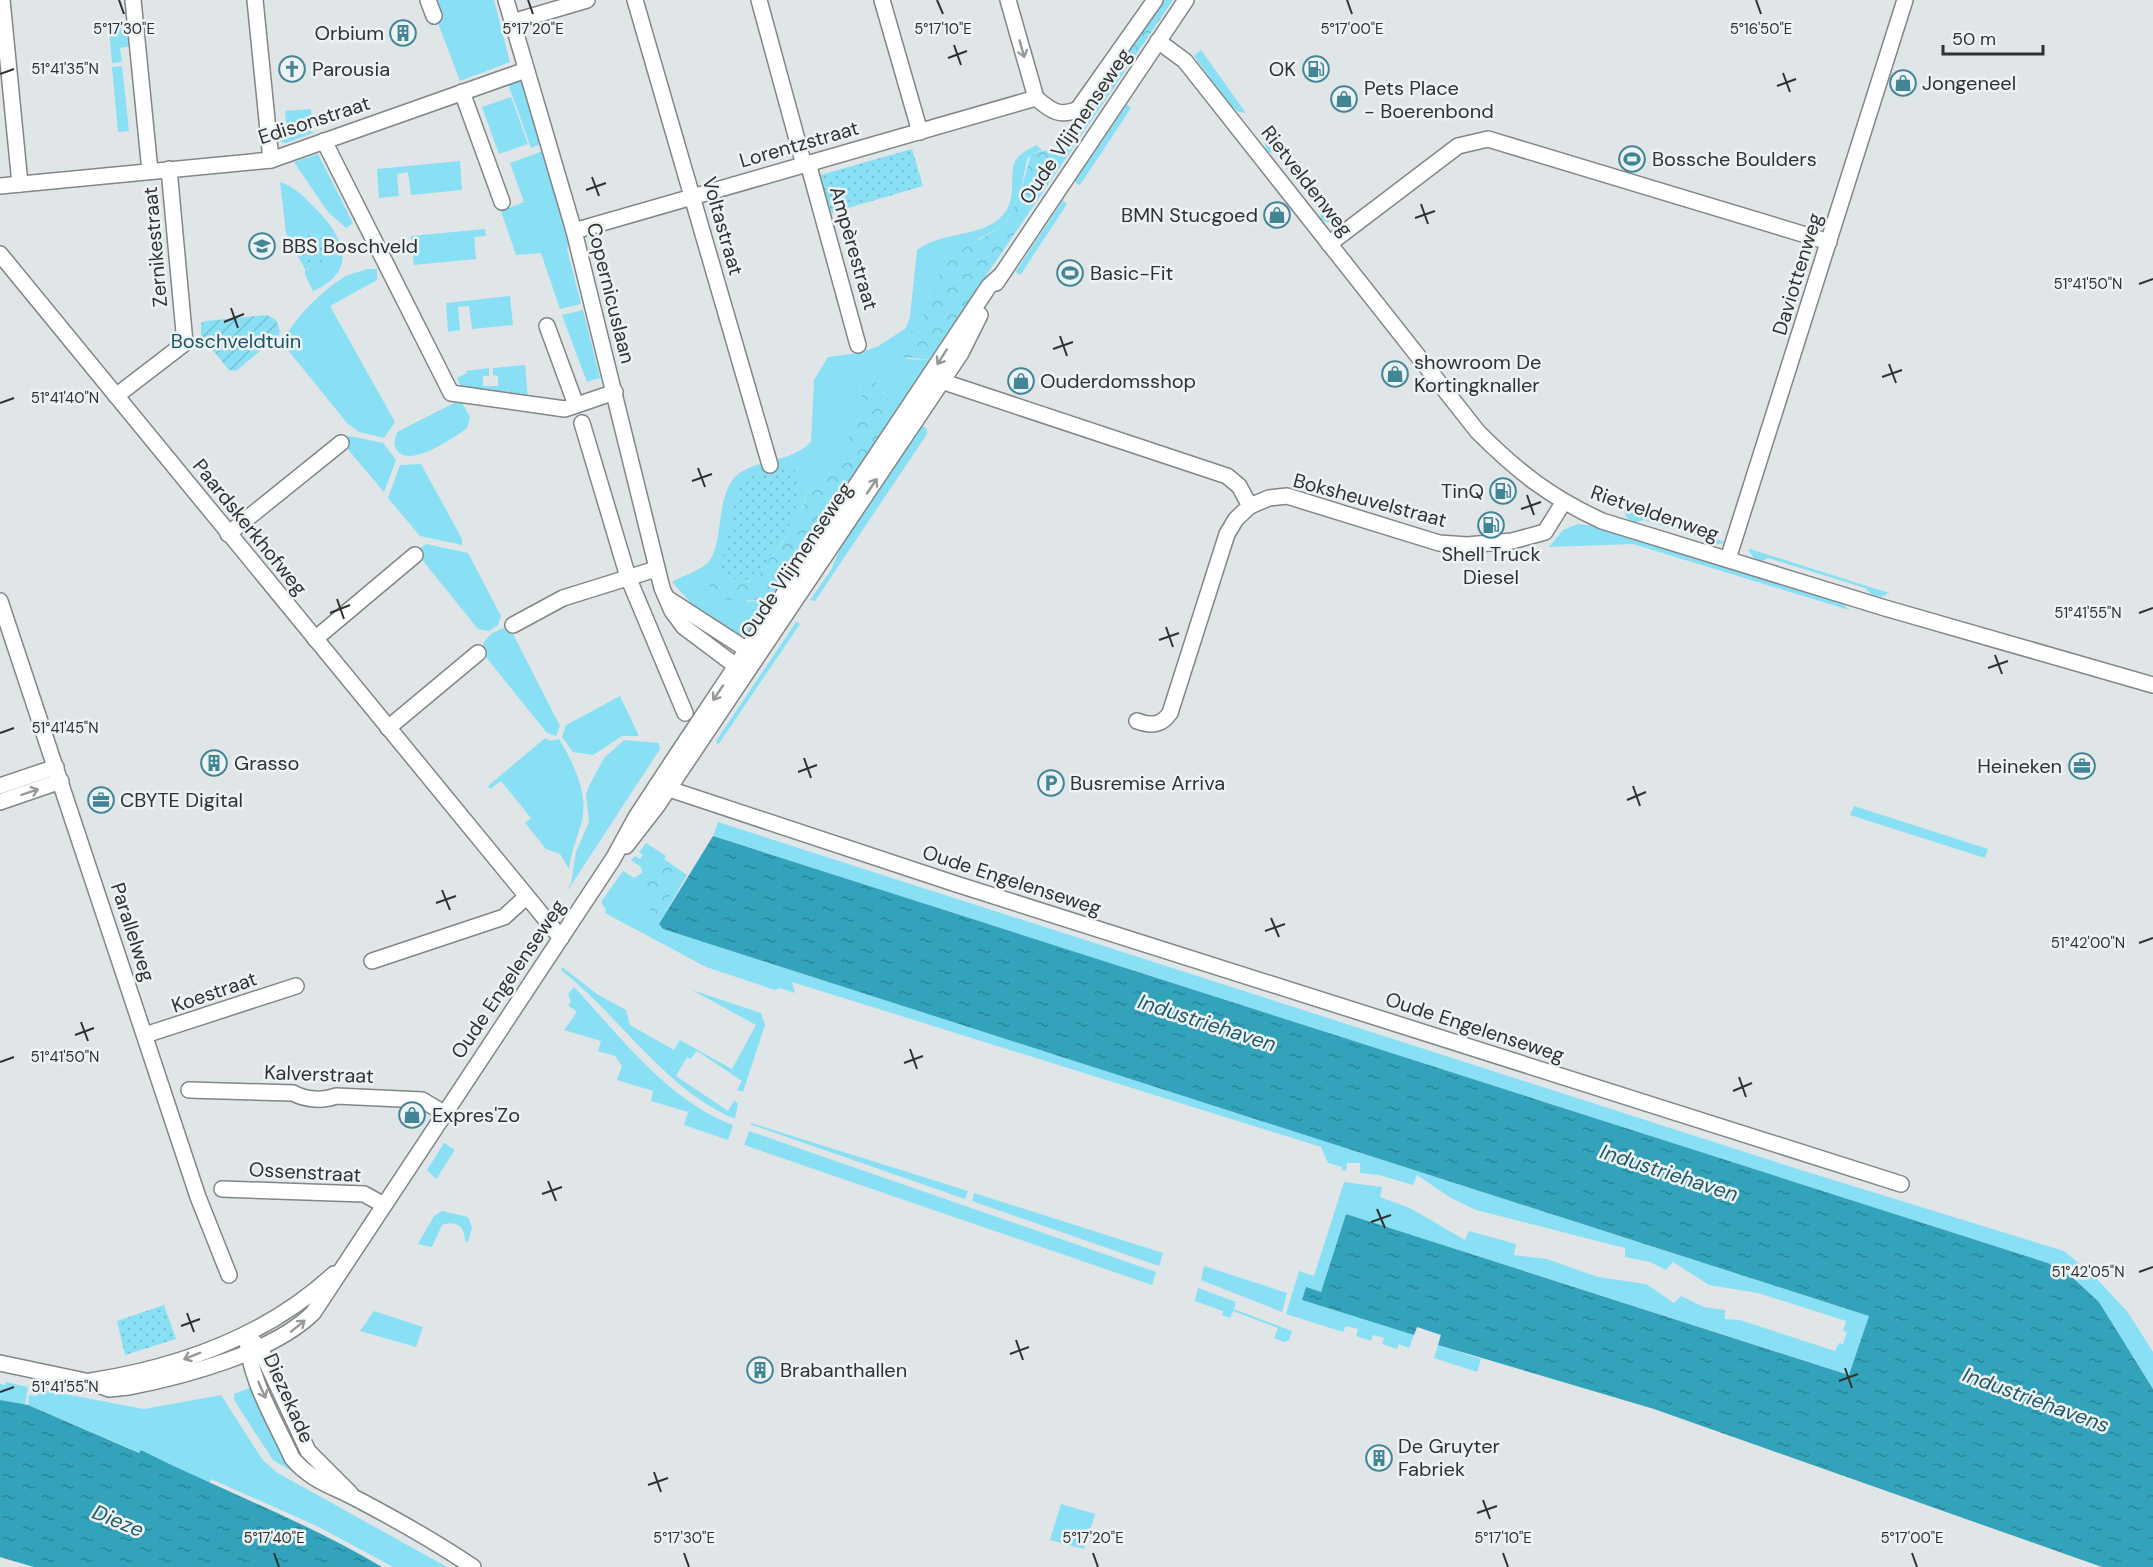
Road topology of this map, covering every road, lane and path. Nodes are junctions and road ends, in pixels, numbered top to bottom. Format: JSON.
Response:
{"nodes":[{"id":1,"x":2,"y":0,"type":"edge"},
{"id":2,"x":133,"y":0,"type":"edge"},
{"id":3,"x":255,"y":0,"type":"edge"},
{"id":4,"x":428,"y":0,"type":"edge"},
{"id":5,"x":506,"y":0,"type":"edge"},
{"id":6,"x":587,"y":0,"type":"edge"},
{"id":7,"x":634,"y":0,"type":"edge"},
{"id":8,"x":759,"y":0,"type":"edge"},
{"id":9,"x":882,"y":0,"type":"edge"},
{"id":10,"x":1008,"y":0,"type":"edge"},
{"id":11,"x":1155,"y":0,"type":"edge"},
{"id":12,"x":1186,"y":0,"type":"edge"},
{"id":13,"x":1905,"y":0,"type":"edge"},
{"id":14,"x":434,"y":16,"type":"dead end"},
{"id":15,"x":512,"y":22,"type":"junction"},
{"id":16,"x":1158,"y":41,"type":"junction"},
{"id":17,"x":526,"y":70,"type":"junction"},
{"id":18,"x":462,"y":92,"type":"junction"},
{"id":19,"x":1036,"y":98,"type":"junction"},
{"id":20,"x":5,"y":101,"type":"edge"},
{"id":21,"x":920,"y":132,"type":"junction"},
{"id":22,"x":324,"y":141,"type":"junction"},
{"id":23,"x":271,"y":160,"type":"junction"},
{"id":24,"x":806,"y":164,"type":"junction"},
{"id":25,"x":169,"y":169,"type":"junction"},
{"id":26,"x":150,"y":171,"type":"junction"},
{"id":27,"x":20,"y":184,"type":"junction"},
{"id":28,"x":0,"y":186,"type":"edge"},
{"id":29,"x":693,"y":197,"type":"junction"},
{"id":30,"x":502,"y":202,"type":"dead end"},
{"id":31,"x":573,"y":231,"type":"junction"},
{"id":32,"x":1829,"y":242,"type":"junction"},
{"id":33,"x":1329,"y":244,"type":"junction"},
{"id":34,"x":0,"y":254,"type":"edge"},
{"id":35,"x":547,"y":326,"type":"dead end"},
{"id":36,"x":858,"y":345,"type":"dead end"},
{"id":37,"x":935,"y":380,"type":"junction"},
{"id":38,"x":615,"y":392,"type":"junction"},
{"id":39,"x":116,"y":396,"type":"junction"},
{"id":40,"x":576,"y":405,"type":"junction"},
{"id":41,"x":582,"y":423,"type":"dead end"},
{"id":42,"x":341,"y":443,"type":"dead end"},
{"id":43,"x":770,"y":465,"type":"dead end"},
{"id":44,"x":1563,"y":503,"type":"junction"},
{"id":45,"x":1250,"y":506,"type":"junction"},
{"id":46,"x":228,"y":534,"type":"junction"},
{"id":47,"x":416,"y":555,"type":"dead end"},
{"id":48,"x":1728,"y":560,"type":"junction"},
{"id":49,"x":657,"y":568,"type":"junction"},
{"id":50,"x":628,"y":577,"type":"junction"},
{"id":51,"x":667,"y":598,"type":"junction"},
{"id":52,"x":0,"y":601,"type":"edge"},
{"id":53,"x":513,"y":625,"type":"dead end"},
{"id":54,"x":315,"y":639,"type":"junction"},
{"id":55,"x":478,"y":653,"type":"dead end"},
{"id":56,"x":752,"y":653,"type":"junction"},
{"id":57,"x":741,"y":670,"type":"junction"},
{"id":58,"x":2153,"y":685,"type":"edge"},
{"id":59,"x":685,"y":713,"type":"dead end"},
{"id":60,"x":1137,"y":721,"type":"dead end"},
{"id":61,"x":388,"y":728,"type":"junction"},
{"id":62,"x":56,"y":766,"type":"junction"},
{"id":63,"x":61,"y":782,"type":"junction"},
{"id":64,"x":0,"y":786,"type":"edge"},
{"id":65,"x":663,"y":787,"type":"junction"},
{"id":66,"x":0,"y":802,"type":"edge"},
{"id":67,"x":526,"y":897,"type":"junction"},
{"id":68,"x":561,"y":938,"type":"junction"},
{"id":69,"x":372,"y":961,"type":"dead end"},
{"id":70,"x":296,"y":986,"type":"dead end"},
{"id":71,"x":145,"y":1035,"type":"junction"},
{"id":72,"x":189,"y":1090,"type":"dead end"},
{"id":73,"x":444,"y":1113,"type":"junction"},
{"id":74,"x":1900,"y":1184,"type":"dead end"},
{"id":75,"x":222,"y":1189,"type":"dead end"},
{"id":76,"x":384,"y":1204,"type":"junction"},
{"id":77,"x":345,"y":1264,"type":"junction"},
{"id":78,"x":229,"y":1275,"type":"dead end"},
{"id":79,"x":246,"y":1334,"type":"junction"},
{"id":80,"x":253,"y":1350,"type":"junction"},
{"id":81,"x":0,"y":1363,"type":"edge"},
{"id":82,"x":90,"y":1382,"type":"junction"},
{"id":83,"x":473,"y":1567,"type":"edge"}],
"edges":[{"from":1,"to":20,"type":"street"},
{"from":2,"to":26,"type":"street"},
{"from":3,"to":23,"type":"street"},
{"from":4,"to":14,"type":"street"},
{"from":5,"to":15,"type":"street","name":"Copernicuslaan"},
{"from":6,"to":15,"type":"street"},
{"from":7,"to":29,"type":"street","name":"Voltastraat"},
{"from":8,"to":24,"type":"street","name":"Ampèrestraat"},
{"from":9,"to":21,"type":"street"},
{"from":10,"to":19,"type":"street","one_way":true},
{"from":11,"to":19,"type":"street","name":"Oude Vlijmenseweg"},
{"from":12,"to":16,"type":"street","name":"Oude Vlijmenseweg"},
{"from":13,"to":32,"type":"street","name":"Daviottenweg"},
{"from":15,"to":17,"type":"street","name":"Copernicuslaan"},
{"from":16,"to":33,"type":"street","name":"Rietveldenweg"},
{"from":16,"to":37,"type":"street","name":"Oude Vlijmenseweg"},
{"from":17,"to":18,"type":"street","name":"Edisonstraat"},
{"from":17,"to":31,"type":"street","name":"Copernicuslaan"},
{"from":18,"to":22,"type":"street","name":"Edisonstraat"},
{"from":18,"to":30,"type":"street"},
{"from":19,"to":21,"type":"street","name":"Lorentzstraat"},
{"from":20,"to":27,"type":"street"},
{"from":21,"to":24,"type":"street","name":"Lorentzstraat"},
{"from":22,"to":23,"type":"street","name":"Edisonstraat"},
{"from":22,"to":40,"type":"street"},
{"from":23,"to":25,"type":"street","name":"Edisonstraat"},
{"from":24,"to":29,"type":"street","name":"Lorentzstraat"},
{"from":24,"to":36,"type":"street","name":"Ampèrestraat"},
{"from":25,"to":26,"type":"street","name":"Edisonstraat"},
{"from":25,"to":39,"type":"street","name":"Zernikestraat"},
{"from":26,"to":27,"type":"street","name":"Edisonstraat"},
{"from":27,"to":28,"type":"street","name":"Edisonstraat"},
{"from":29,"to":31,"type":"street","name":"Lorentzstraat"},
{"from":29,"to":43,"type":"street","name":"Voltastraat"},
{"from":31,"to":38,"type":"street","name":"Copernicuslaan"},
{"from":32,"to":33,"type":"street"},
{"from":32,"to":48,"type":"street","name":"Daviottenweg"},
{"from":33,"to":44,"type":"street","name":"Rietveldenweg"},
{"from":34,"to":39,"type":"street","name":"Paardskerkhofweg"},
{"from":35,"to":40,"type":"street"},
{"from":37,"to":45,"type":"street"},
{"from":37,"to":56,"type":"street","name":"Oude Vlijmenseweg"},
{"from":38,"to":40,"type":"street"},
{"from":38,"to":49,"type":"street","name":"Copernicuslaan"},
{"from":39,"to":46,"type":"street","name":"Paardskerkhofweg"},
{"from":41,"to":50,"type":"street"},
{"from":42,"to":46,"type":"street"},
{"from":44,"to":45,"type":"street","name":"Boksheuvelstraat"},
{"from":44,"to":48,"type":"street","name":"Rietveldenweg"},
{"from":45,"to":60,"type":"street"},
{"from":46,"to":54,"type":"street","name":"Paardskerkhofweg"},
{"from":47,"to":54,"type":"street"},
{"from":48,"to":58,"type":"street","name":"Rietveldenweg"},
{"from":49,"to":50,"type":"street"},
{"from":49,"to":51,"type":"street","name":"Copernicuslaan"},
{"from":50,"to":53,"type":"street"},
{"from":50,"to":59,"type":"street"},
{"from":51,"to":56,"type":"street"},
{"from":51,"to":57,"type":"street","name":"Copernicuslaan"},
{"from":52,"to":62,"type":"street","name":"Parallelweg"},
{"from":54,"to":61,"type":"street","name":"Paardskerkhofweg"},
{"from":55,"to":61,"type":"street"},
{"from":56,"to":57,"type":"street","name":"Oude Vlijmenseweg"},
{"from":57,"to":65,"type":"street","name":"Oude Vlijmenseweg"},
{"from":61,"to":67,"type":"street","name":"Paardskerkhofweg"},
{"from":62,"to":63,"type":"street","name":"Parallelweg"},
{"from":62,"to":64,"type":"street"},
{"from":66,"to":63,"type":"street","one_way":true},
{"from":63,"to":71,"type":"street","name":"Parallelweg"},
{"from":65,"to":68,"type":"street","name":"Oude Engelenseweg"},
{"from":65,"to":74,"type":"street","name":"Oude Engelenseweg"},
{"from":67,"to":68,"type":"street","name":"Paardskerkhofweg"},
{"from":67,"to":69,"type":"street"},
{"from":68,"to":73,"type":"street","name":"Oude Engelenseweg"},
{"from":70,"to":71,"type":"street","name":"Koestraat"},
{"from":71,"to":78,"type":"street","name":"Parallelweg"},
{"from":72,"to":73,"type":"street","name":"Kalverstraat"},
{"from":73,"to":76,"type":"street","name":"Oude Engelenseweg"},
{"from":75,"to":76,"type":"street","name":"Ossenstraat"},
{"from":76,"to":77,"type":"street","name":"Oude Engelenseweg"},
{"from":77,"to":79,"type":"street","name":"Oude Engelenseweg"},
{"from":80,"to":77,"type":"street","name":"Oude Engelenseweg","one_way":true},
{"from":79,"to":80,"type":"street","name":"Diezekade"},
{"from":79,"to":82,"type":"street","name":"Oude Engelenseweg","one_way":true},
{"from":80,"to":82,"type":"street","name":"Oude Engelenseweg"},
{"from":80,"to":83,"type":"street","name":"Diezekade"},
{"from":81,"to":82,"type":"street","name":"Oude Engelenseweg"}]}
